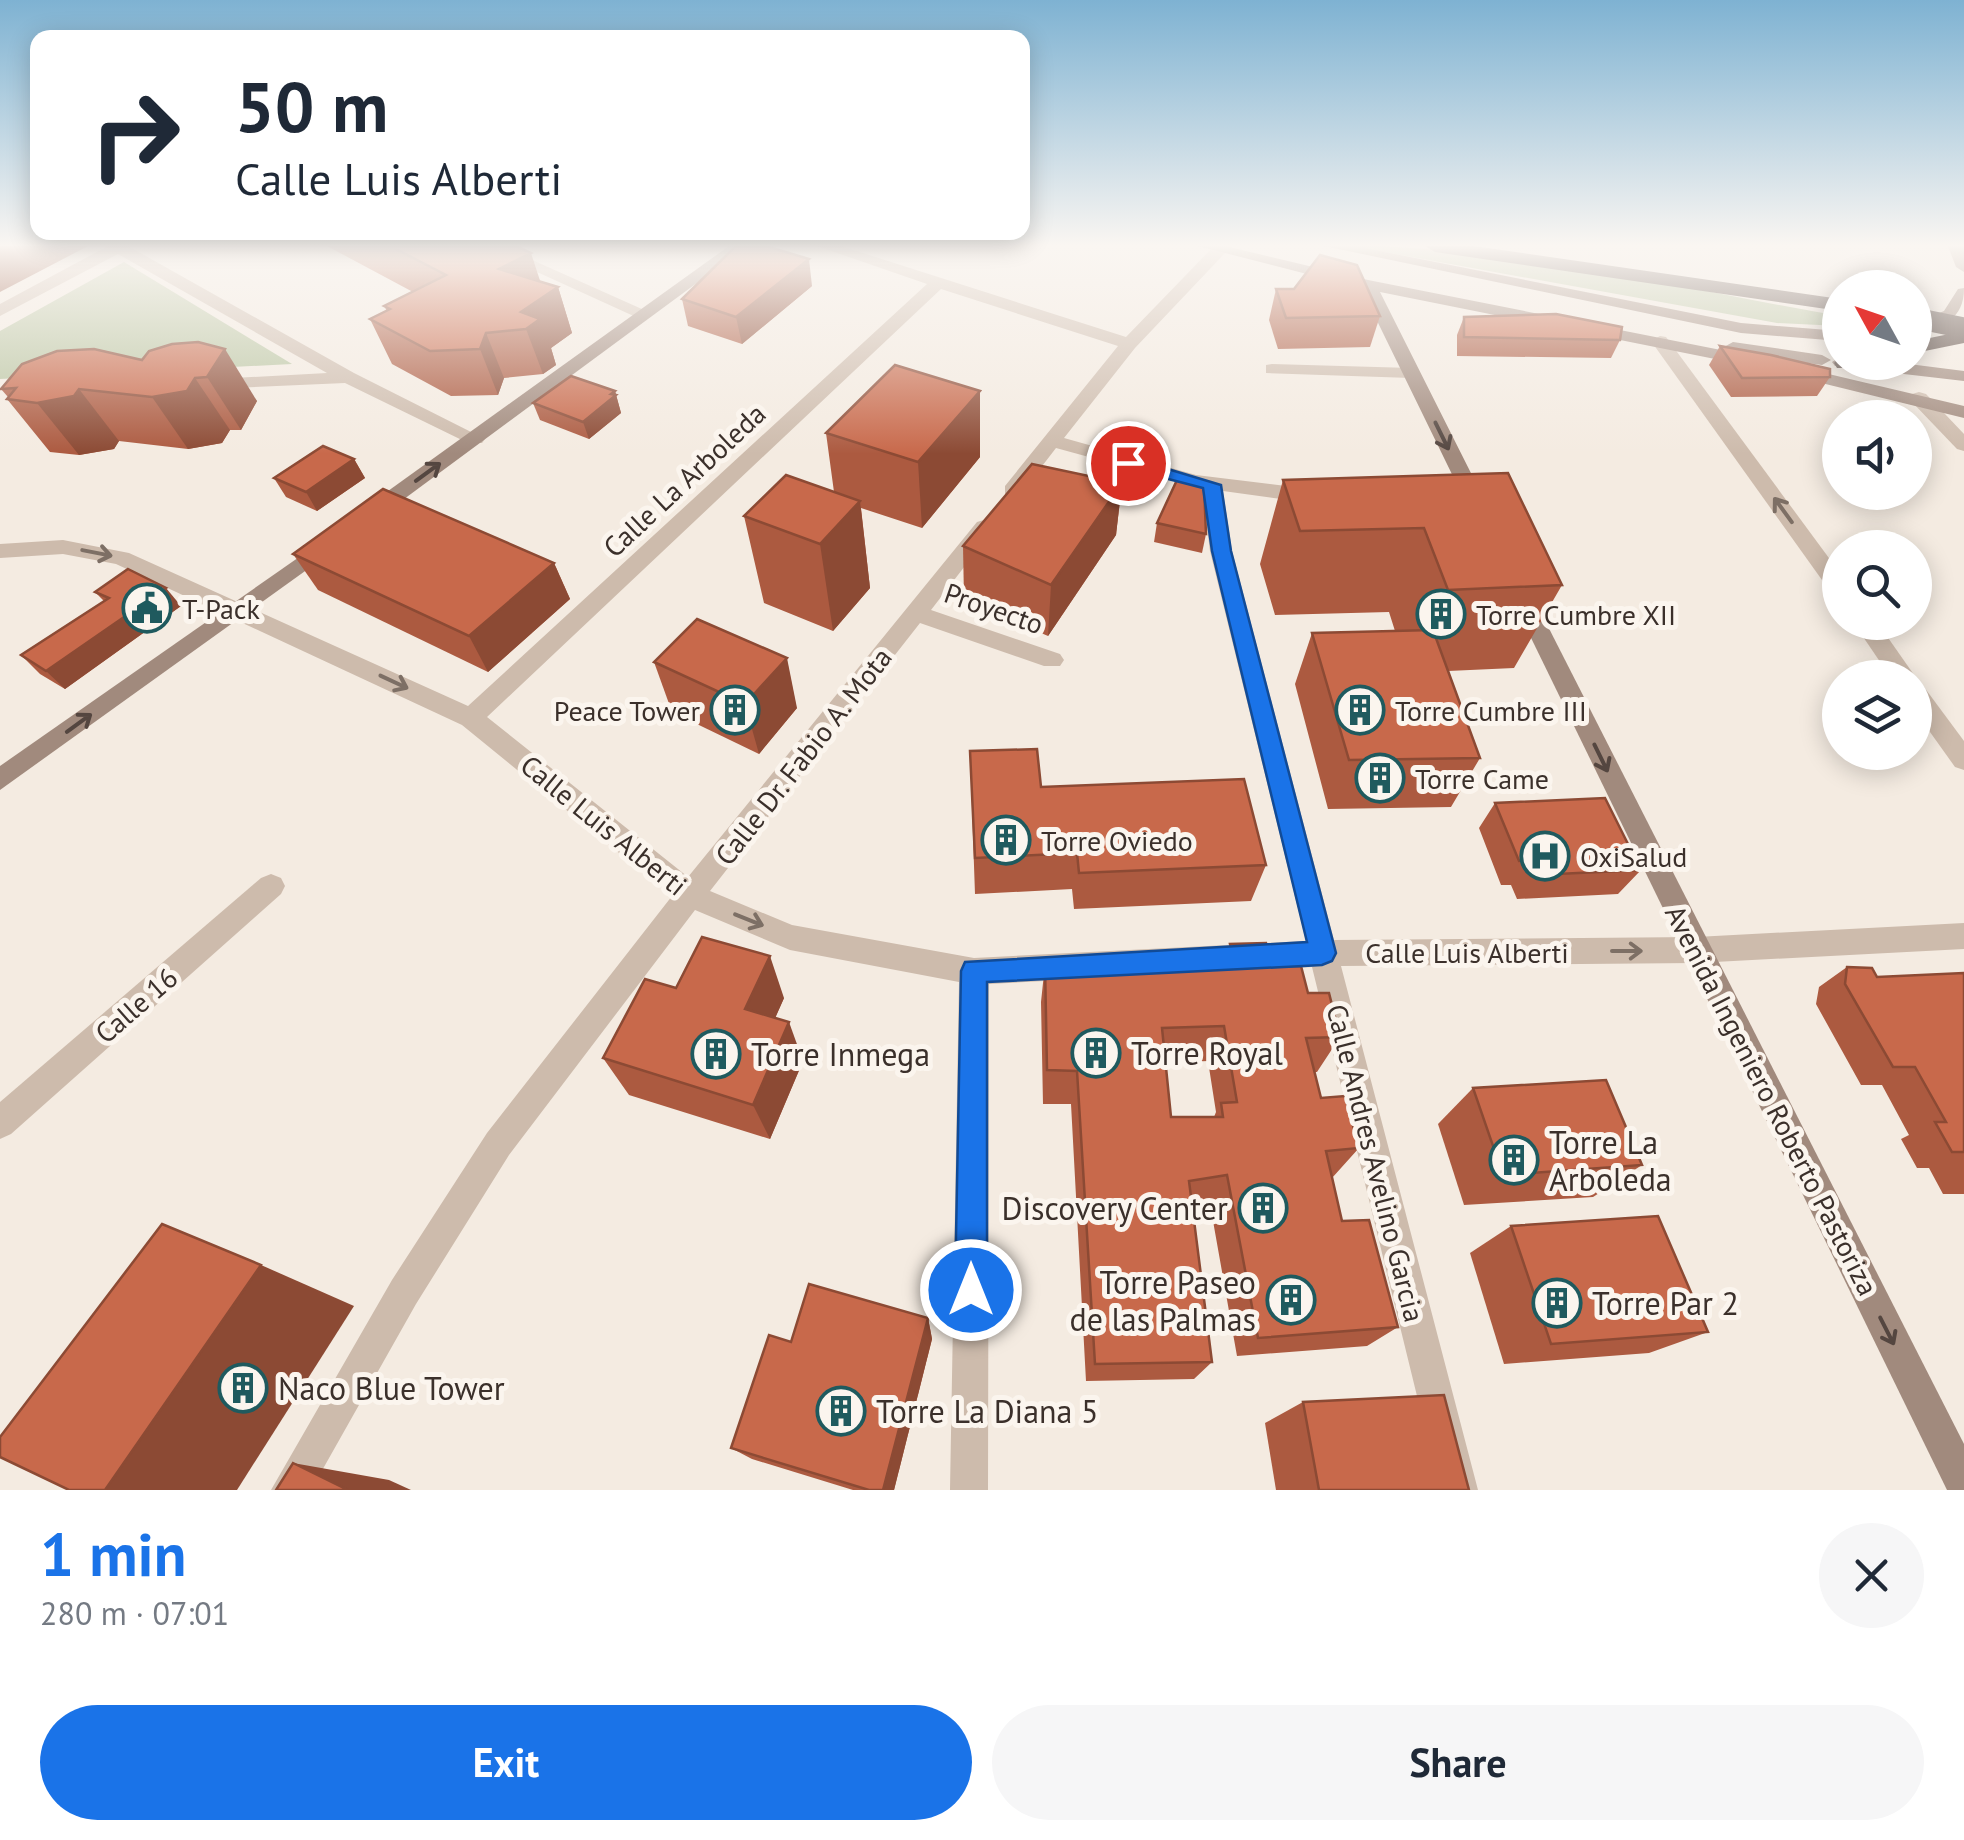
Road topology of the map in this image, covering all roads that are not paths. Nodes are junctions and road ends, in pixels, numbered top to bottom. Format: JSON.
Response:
{"nodes":[{"id":1,"x":241,"y":316,"type":"edge"},
{"id":2,"x":642,"y":316,"type":"edge"},
{"id":3,"x":902,"y":316,"type":"edge"},
{"id":4,"x":1037,"y":316,"type":"edge"},
{"id":5,"x":1153,"y":316,"type":"edge"},
{"id":6,"x":1383,"y":316,"type":"edge"},
{"id":7,"x":1525,"y":316,"type":"edge"},
{"id":8,"x":1584,"y":316,"type":"edge"},
{"id":9,"x":1679,"y":316,"type":"edge"},
{"id":10,"x":1932,"y":321,"type":"edge"},
{"id":11,"x":1964,"y":328,"type":"edge"},
{"id":12,"x":1822,"y":335,"type":"edge"},
{"id":13,"x":1964,"y":337,"type":"edge"},
{"id":14,"x":1660,"y":341,"type":"junction"},
{"id":15,"x":1932,"y":343,"type":"edge"},
{"id":16,"x":1128,"y":344,"type":"junction"},
{"id":17,"x":1822,"y":360,"type":"edge"},
{"id":18,"x":1272,"y":369,"type":"dead end"},
{"id":19,"x":1411,"y":373,"type":"junction"},
{"id":20,"x":1932,"y":373,"type":"edge"},
{"id":21,"x":348,"y":376,"type":"junction"},
{"id":22,"x":1964,"y":376,"type":"edge"},
{"id":23,"x":193,"y":387,"type":"edge"},
{"id":24,"x":1919,"y":398,"type":"junction"},
{"id":25,"x":1964,"y":412,"type":"edge"},
{"id":26,"x":475,"y":438,"type":"junction"},
{"id":27,"x":1052,"y":441,"type":"junction"},
{"id":28,"x":1964,"y":445,"type":"edge"},
{"id":29,"x":1212,"y":485,"type":"junction"},
{"id":30,"x":1341,"y":497,"type":"edge"},
{"id":31,"x":1490,"y":532,"type":"edge"},
{"id":32,"x":0,"y":551,"type":"edge"},
{"id":33,"x":1822,"y":564,"type":"edge"},
{"id":34,"x":1507,"y":567,"type":"edge"},
{"id":35,"x":236,"y":610,"type":"junction"},
{"id":36,"x":916,"y":613,"type":"junction"},
{"id":37,"x":1052,"y":660,"type":"dead end"},
{"id":38,"x":1932,"y":716,"type":"edge"},
{"id":39,"x":471,"y":718,"type":"junction"},
{"id":40,"x":1964,"y":760,"type":"edge"},
{"id":41,"x":0,"y":780,"type":"edge"},
{"id":42,"x":271,"y":886,"type":"dead end"},
{"id":43,"x":692,"y":896,"type":"junction"},
{"id":44,"x":1964,"y":936,"type":"edge"},
{"id":45,"x":1696,"y":950,"type":"junction"},
{"id":46,"x":1322,"y":953,"type":"junction"},
{"id":47,"x":974,"y":971,"type":"junction"},
{"id":48,"x":0,"y":1123,"type":"edge"},
{"id":49,"x":1964,"y":1484,"type":"edge"},
{"id":50,"x":290,"y":1490,"type":"edge"},
{"id":51,"x":969,"y":1490,"type":"edge"},
{"id":52,"x":1459,"y":1490,"type":"edge"}],
"edges":[{"from":1,"to":21,"type":"street"},
{"from":2,"to":26,"type":"street"},
{"from":3,"to":39,"type":"street","name":"Calle La Arboleda"},
{"from":4,"to":16,"type":"street"},
{"from":5,"to":16,"type":"street","name":"Calle Dr. Fabio A. Mota"},
{"from":6,"to":19,"type":"street"},
{"from":7,"to":14,"type":"street"},
{"from":8,"to":17,"type":"street"},
{"from":9,"to":12,"type":"street"},
{"from":10,"to":11,"type":"highway","bridge":true},
{"from":13,"to":15,"type":"highway"},
{"from":14,"to":24,"type":"street"},
{"from":33,"to":14,"type":"street","one_way":true},
{"from":16,"to":27,"type":"street","name":"Calle Dr. Fabio A. Mota"},
{"from":18,"to":19,"type":"street"},
{"from":19,"to":31,"type":"street","one_way":true},
{"from":20,"to":22,"type":"street"},
{"from":21,"to":23,"type":"street"},
{"from":21,"to":26,"type":"street"},
{"from":24,"to":25,"type":"street"},
{"from":24,"to":28,"type":"street"},
{"from":35,"to":26,"type":"street","one_way":true},
{"from":27,"to":29,"type":"street"},
{"from":27,"to":36,"type":"street","name":"Calle Dr. Fabio A. Mota"},
{"from":29,"to":30,"type":"street"},
{"from":29,"to":46,"type":"street","name":"Calle Andres Avelino Garcia"},
{"from":32,"to":35,"type":"street","name":"Calle Luis Alberti","one_way":true},
{"from":34,"to":45,"type":"street","name":"Avenida Ingeniero Roberto Pastoriza","one_way":true},
{"from":35,"to":39,"type":"street","name":"Calle Luis Alberti","one_way":true},
{"from":41,"to":35,"type":"street","one_way":true},
{"from":36,"to":37,"type":"street","name":"Proyecto"},
{"from":36,"to":43,"type":"street","name":"Calle Dr. Fabio A. Mota"},
{"from":38,"to":40,"type":"street"},
{"from":39,"to":43,"type":"street","name":"Calle Luis Alberti"},
{"from":42,"to":48,"type":"street","name":"Calle 16"},
{"from":43,"to":47,"type":"street","name":"Calle Luis Alberti","one_way":true},
{"from":43,"to":50,"type":"street","name":"Calle Dr. Fabio A. Mota"},
{"from":44,"to":45,"type":"street","name":"Calle Luis Alberti"},
{"from":46,"to":45,"type":"street","name":"Calle Luis Alberti","one_way":true},
{"from":45,"to":49,"type":"street","name":"Avenida Ingeniero Roberto Pastoriza","one_way":true},
{"from":46,"to":47,"type":"street","name":"Calle Luis Alberti"},
{"from":46,"to":52,"type":"street","name":"Calle Andres Avelino Garcia"},
{"from":47,"to":51,"type":"street"}]}
